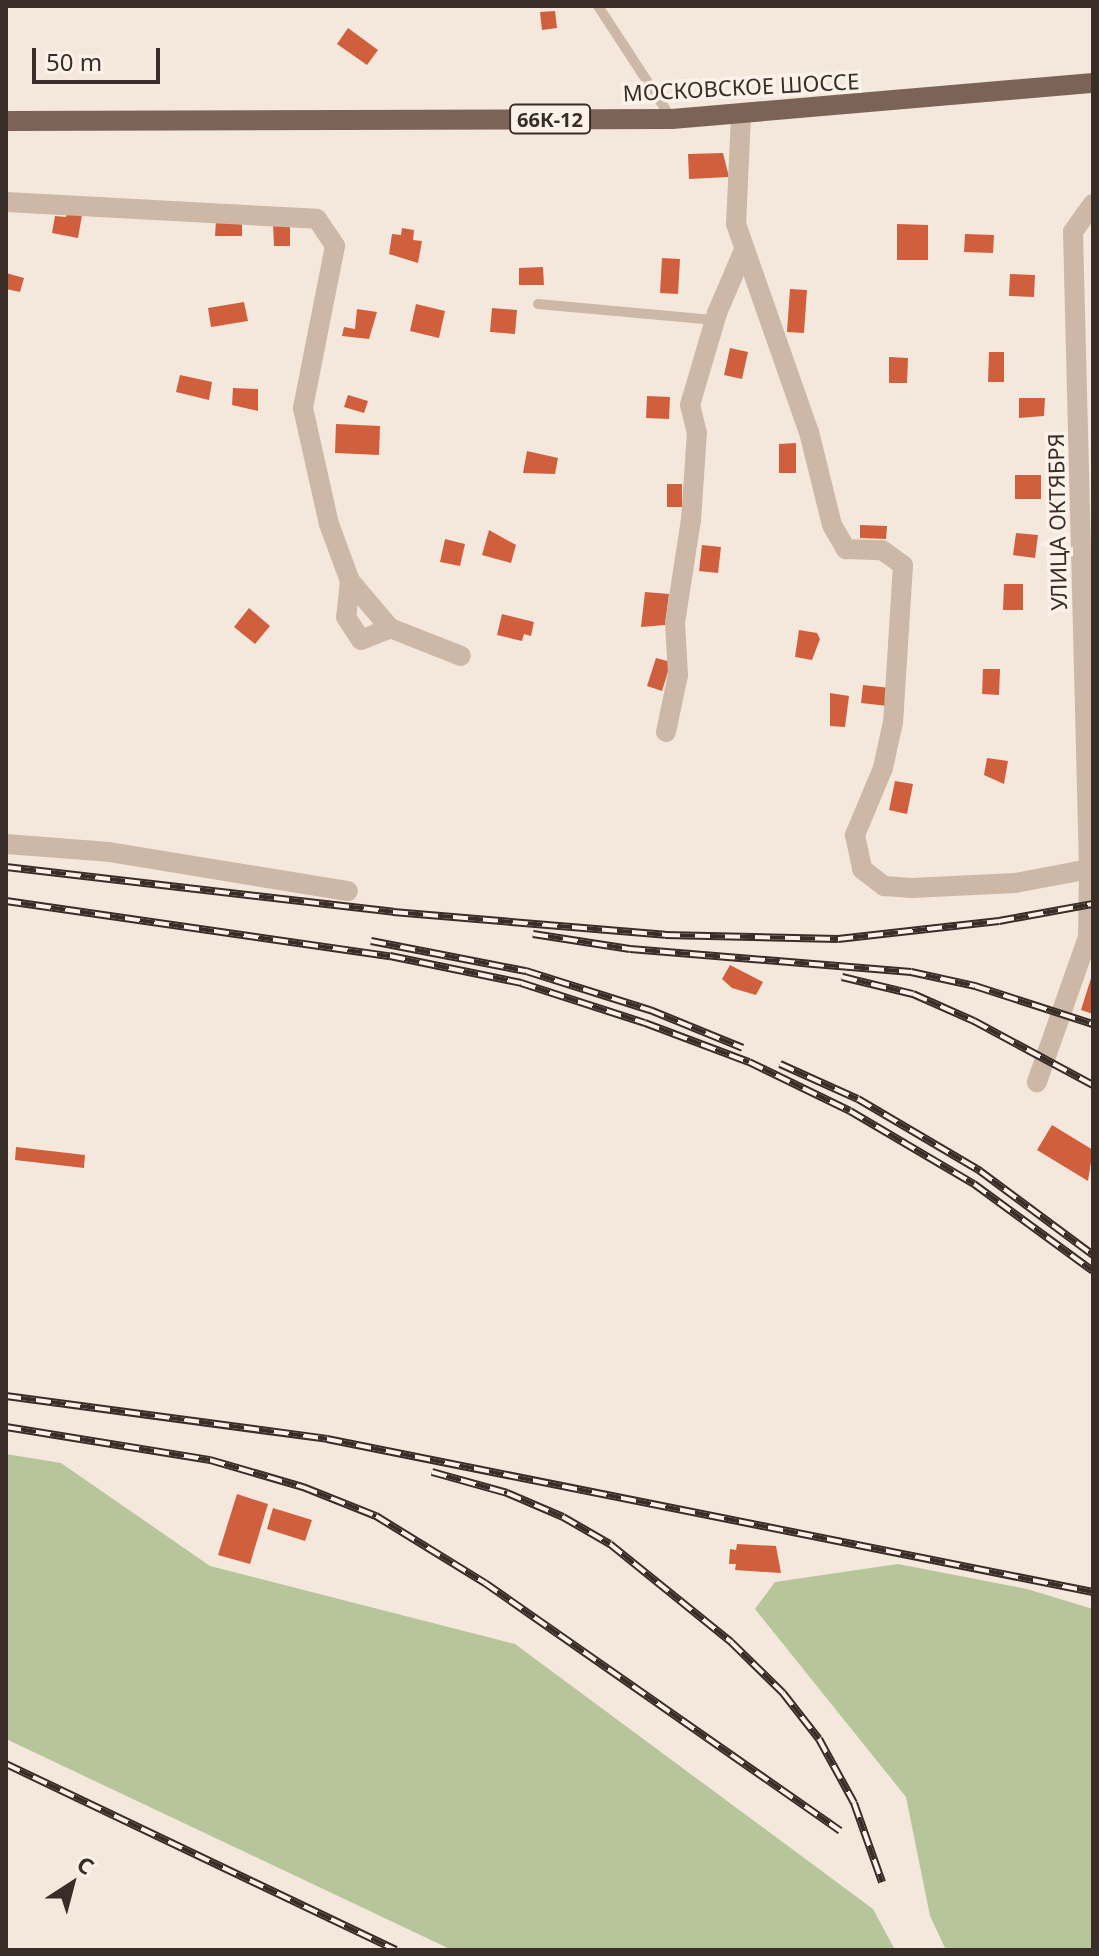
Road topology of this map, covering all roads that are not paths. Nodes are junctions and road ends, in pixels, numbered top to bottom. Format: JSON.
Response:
{"nodes":[{"id":1,"x":598,"y":6,"type":"edge"},
{"id":2,"x":1093,"y":83,"type":"edge"},
{"id":3,"x":741,"y":115,"type":"junction"},
{"id":4,"x":672,"y":119,"type":"junction"},
{"id":5,"x":6,"y":121,"type":"edge"},
{"id":6,"x":6,"y":202,"type":"edge"},
{"id":7,"x":1093,"y":204,"type":"edge"},
{"id":8,"x":744,"y":250,"type":"junction"},
{"id":9,"x":538,"y":304,"type":"dead end"},
{"id":10,"x":715,"y":320,"type":"junction"},
{"id":11,"x":350,"y":581,"type":"junction"},
{"id":12,"x":390,"y":628,"type":"junction"},
{"id":13,"x":461,"y":656,"type":"dead end"},
{"id":14,"x":666,"y":732,"type":"dead end"},
{"id":15,"x":6,"y":844,"type":"edge"},
{"id":16,"x":1091,"y":868,"type":"edge"},
{"id":17,"x":348,"y":891,"type":"dead end"},
{"id":18,"x":1037,"y":1082,"type":"dead end"}],
"edges":[{"from":1,"to":4,"type":"lane"},
{"from":2,"to":3,"type":"main road","name":"МОСКОВСКОЕ ШОССЕ","number":"66К-12"},
{"from":3,"to":4,"type":"main road","name":"МОСКОВСКОЕ ШОССЕ","number":"66К-12"},
{"from":3,"to":8,"type":"street"},
{"from":4,"to":5,"type":"main road","name":"МОСКОВСКОЕ ШОССЕ","number":"66К-12"},
{"from":6,"to":11,"type":"street"},
{"from":7,"to":16,"type":"street","name":"УЛИЦА ОКТЯБРЯ"},
{"from":8,"to":10,"type":"street"},
{"from":8,"to":16,"type":"street"},
{"from":9,"to":10,"type":"lane"},
{"from":10,"to":14,"type":"street"},
{"from":11,"to":12,"type":"street"},
{"from":11,"to":12,"type":"street"},
{"from":12,"to":13,"type":"street"},
{"from":15,"to":17,"type":"street"},
{"from":16,"to":18,"type":"street","name":"УЛИЦА ОКТЯБРЯ"}]}
